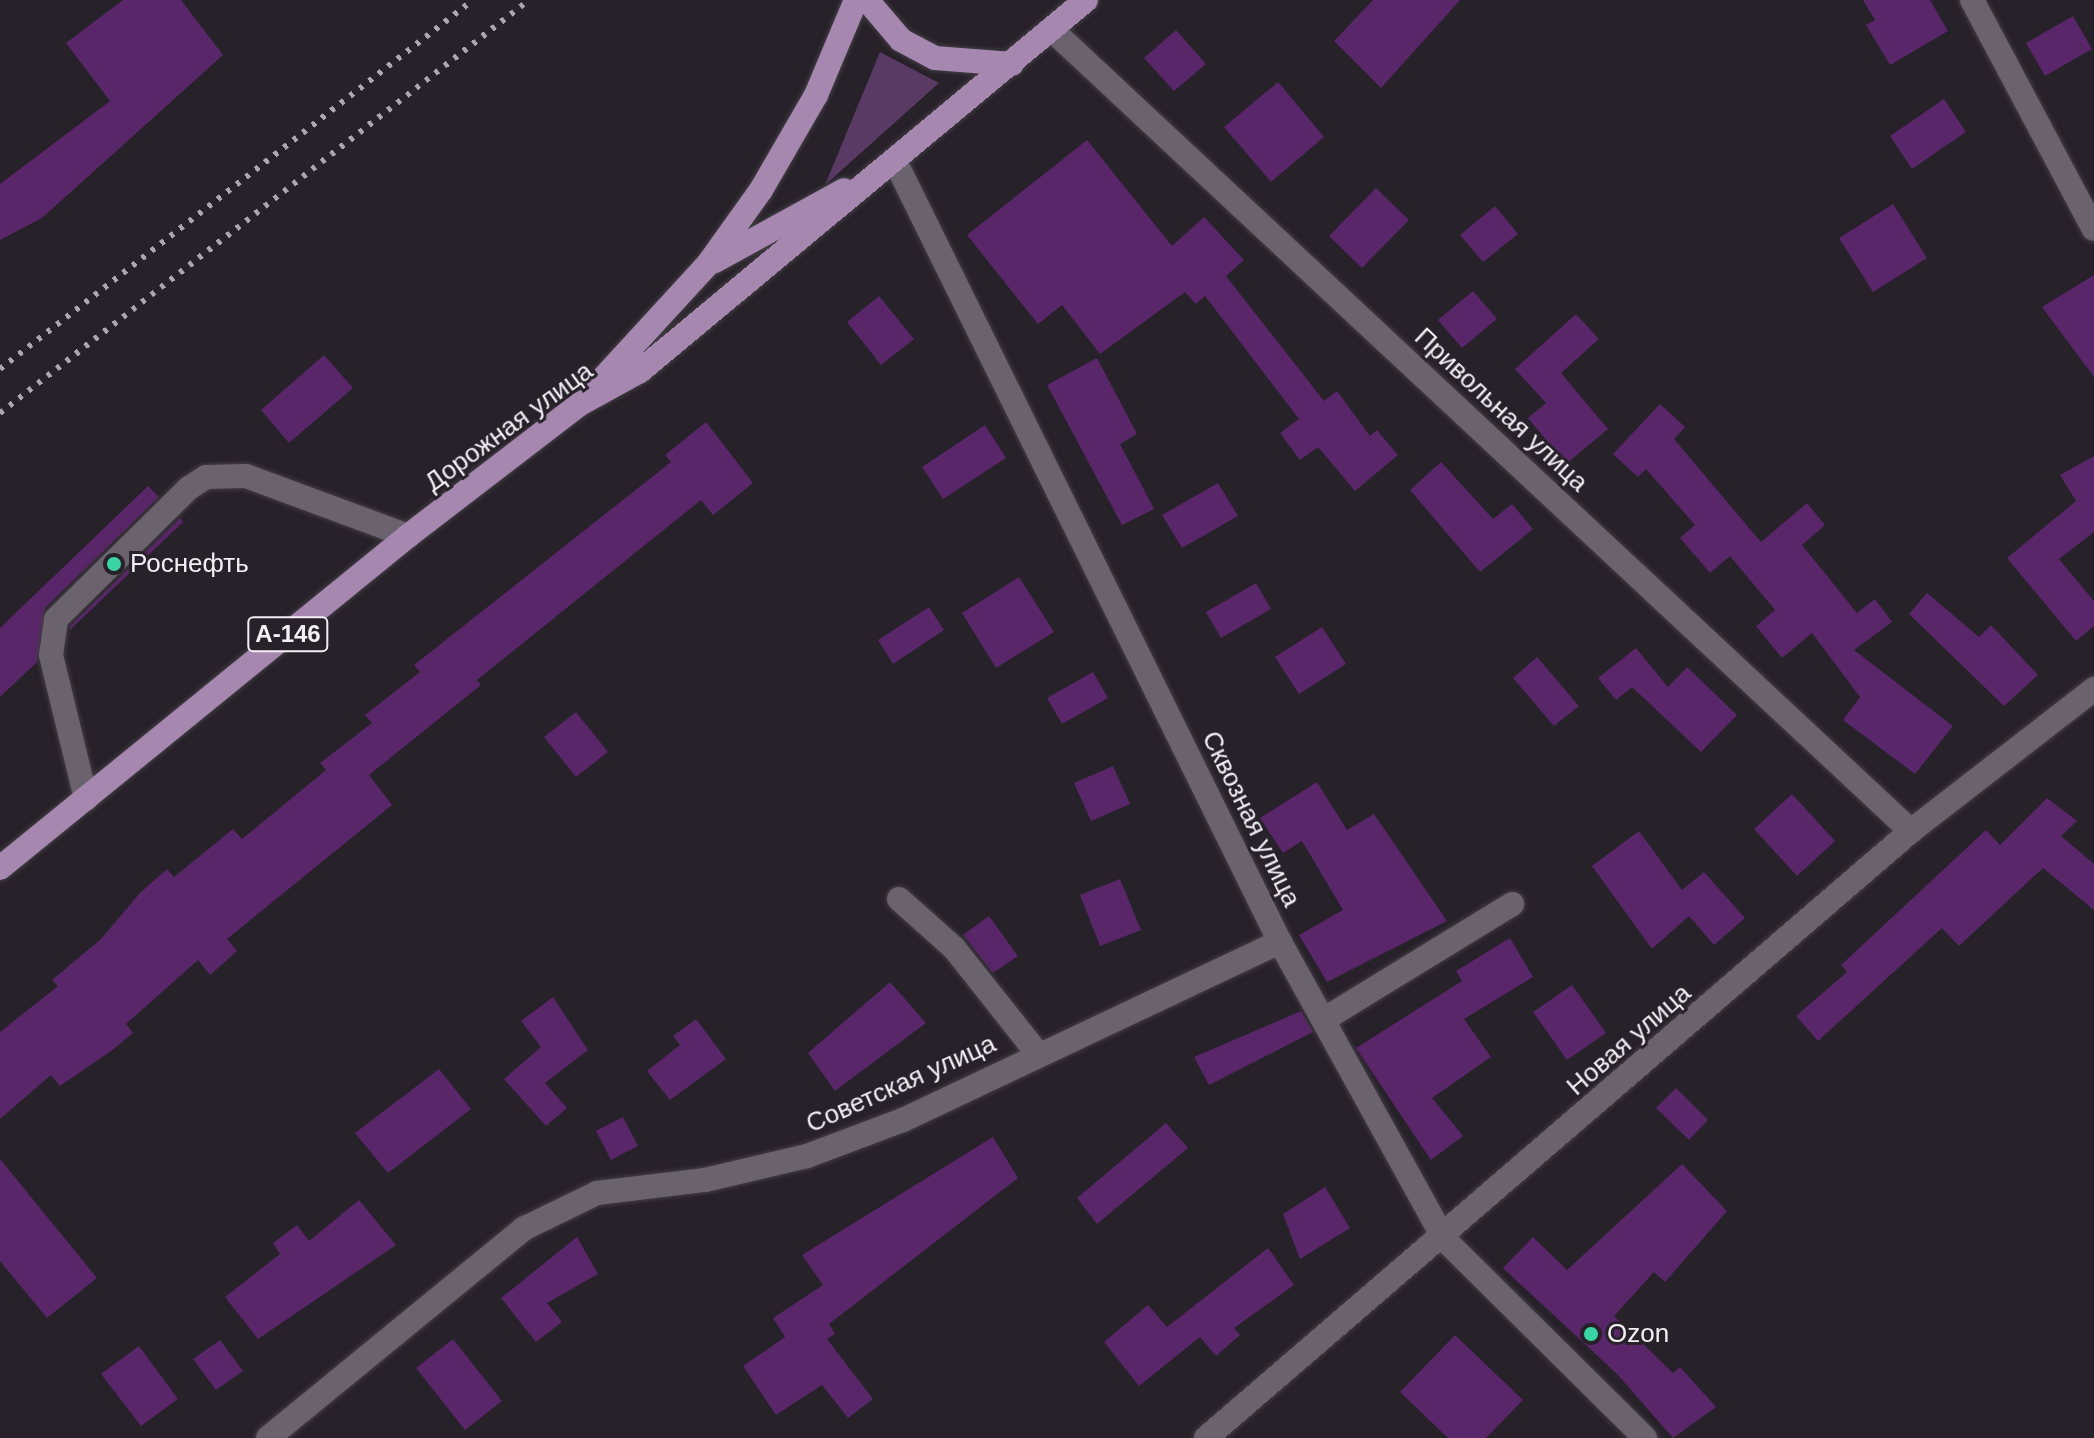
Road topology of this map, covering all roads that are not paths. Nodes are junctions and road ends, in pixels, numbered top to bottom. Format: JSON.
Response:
{"nodes":[{"id":1,"x":856,"y":0,"type":"edge"},
{"id":2,"x":867,"y":0,"type":"edge"},
{"id":3,"x":1086,"y":0,"type":"edge"},
{"id":4,"x":1972,"y":0,"type":"edge"},
{"id":5,"x":1052,"y":30,"type":"junction"},
{"id":6,"x":1012,"y":64,"type":"junction"},
{"id":7,"x":896,"y":163,"type":"junction"},
{"id":8,"x":2094,"y":229,"type":"edge"},
{"id":9,"x":708,"y":264,"type":"junction"},
{"id":10,"x":580,"y":404,"type":"junction"},
{"id":11,"x":408,"y":536,"type":"junction"},
{"id":12,"x":2094,"y":689,"type":"edge"},
{"id":13,"x":86,"y":799,"type":"junction"},
{"id":14,"x":1911,"y":831,"type":"junction"},
{"id":15,"x":0,"y":868,"type":"edge"},
{"id":16,"x":899,"y":899,"type":"dead end"},
{"id":17,"x":1512,"y":904,"type":"dead end"},
{"id":18,"x":1280,"y":942,"type":"junction"},
{"id":19,"x":1323,"y":1020,"type":"junction"},
{"id":20,"x":1038,"y":1054,"type":"junction"},
{"id":21,"x":1444,"y":1239,"type":"junction"},
{"id":22,"x":268,"y":1438,"type":"edge"},
{"id":23,"x":1206,"y":1438,"type":"edge"},
{"id":24,"x":1645,"y":1438,"type":"edge"}],
"edges":[{"from":1,"to":9,"type":"main road","number":"А-146"},
{"from":2,"to":6,"type":"main road"},
{"from":3,"to":5,"type":"main road","name":"Дорожная улица"},
{"from":4,"to":8,"type":"street"},
{"from":5,"to":6,"type":"main road","name":"Дорожная улица"},
{"from":5,"to":14,"type":"street","name":"Привольная улица"},
{"from":6,"to":7,"type":"main road","name":"Дорожная улица"},
{"from":7,"to":9,"type":"main road"},
{"from":7,"to":10,"type":"main road","name":"Дорожная улица"},
{"from":7,"to":18,"type":"street","name":"Сквозная улица"},
{"from":9,"to":10,"type":"main road","number":"А-146"},
{"from":10,"to":11,"type":"main road","name":"Дорожная улица","number":"А-146"},
{"from":11,"to":13,"type":"main road","name":"Дорожная улица","number":"А-146"},
{"from":11,"to":13,"type":"street"},
{"from":12,"to":14,"type":"street","name":"Новая улица"},
{"from":13,"to":15,"type":"main road","name":"Дорожная улица","number":"А-146"},
{"from":14,"to":21,"type":"street","name":"Новая улица"},
{"from":16,"to":20,"type":"street"},
{"from":17,"to":19,"type":"street"},
{"from":18,"to":19,"type":"street","name":"Сквозная улица"},
{"from":18,"to":20,"type":"street","name":"Советская улица"},
{"from":19,"to":21,"type":"street","name":"Сквозная улица"},
{"from":20,"to":22,"type":"street","name":"Советская улица"},
{"from":21,"to":23,"type":"street","name":"Новая улица"},
{"from":21,"to":24,"type":"street","name":"Сквозная улица"}]}
